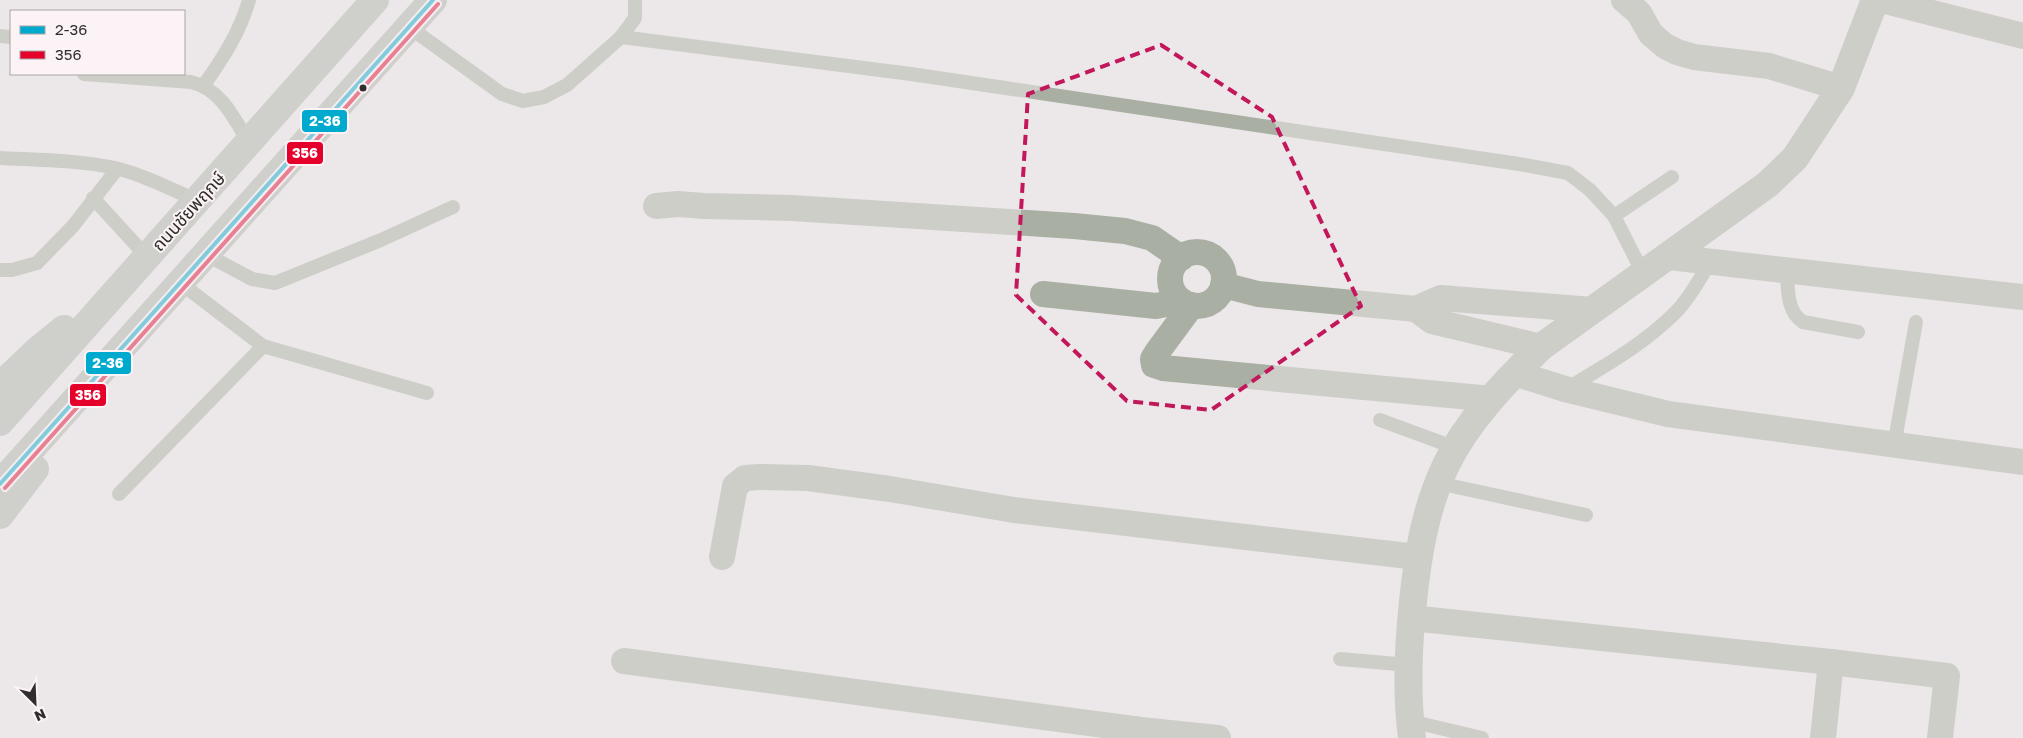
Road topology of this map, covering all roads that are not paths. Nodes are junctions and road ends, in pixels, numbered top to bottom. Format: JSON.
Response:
{"nodes":[{"id":1,"x":249,"y":0,"type":"edge"},
{"id":2,"x":433,"y":0,"type":"edge"},
{"id":3,"x":635,"y":0,"type":"edge"},
{"id":4,"x":1624,"y":0,"type":"edge"},
{"id":5,"x":1650,"y":0,"type":"edge"},
{"id":6,"x":1875,"y":0,"type":"edge"},
{"id":7,"x":1881,"y":0,"type":"edge"},
{"id":8,"x":373,"y":1,"type":"edge"},
{"id":9,"x":409,"y":27,"type":"junction"},
{"id":10,"x":1651,"y":34,"type":"junction"},
{"id":11,"x":2023,"y":36,"type":"edge"},
{"id":12,"x":621,"y":37,"type":"junction"},
{"id":13,"x":97,"y":75,"type":"edge"},
{"id":14,"x":204,"y":85,"type":"junction"},
{"id":15,"x":1841,"y":88,"type":"junction"},
{"id":16,"x":249,"y":143,"type":"junction"},
{"id":17,"x":0,"y":158,"type":"edge"},
{"id":18,"x":117,"y":169,"type":"junction"},
{"id":19,"x":1672,"y":178,"type":"dead end"},
{"id":20,"x":93,"y":198,"type":"junction"},
{"id":21,"x":198,"y":201,"type":"junction"},
{"id":22,"x":656,"y":206,"type":"dead end"},
{"id":23,"x":453,"y":207,"type":"dead end"},
{"id":24,"x":1614,"y":216,"type":"junction"},
{"id":25,"x":205,"y":254,"type":"junction"},
{"id":26,"x":1669,"y":257,"type":"junction"},
{"id":27,"x":1181,"y":258,"type":"junction"},
{"id":28,"x":1711,"y":261,"type":"junction"},
{"id":29,"x":139,"y":266,"type":"junction"},
{"id":30,"x":0,"y":270,"type":"edge"},
{"id":31,"x":1786,"y":270,"type":"junction"},
{"id":32,"x":1644,"y":275,"type":"junction"},
{"id":33,"x":179,"y":282,"type":"junction"},
{"id":34,"x":1223,"y":286,"type":"junction"},
{"id":35,"x":1043,"y":294,"type":"dead end"},
{"id":36,"x":2023,"y":297,"type":"edge"},
{"id":37,"x":161,"y":302,"type":"junction"},
{"id":38,"x":1187,"y":303,"type":"junction"},
{"id":39,"x":1416,"y":309,"type":"junction"},
{"id":40,"x":1593,"y":310,"type":"junction"},
{"id":41,"x":1916,"y":322,"type":"dead end"},
{"id":42,"x":1858,"y":332,"type":"dead end"},
{"id":43,"x":263,"y":346,"type":"junction"},
{"id":44,"x":1541,"y":347,"type":"junction"},
{"id":45,"x":1514,"y":373,"type":"junction"},
{"id":46,"x":0,"y":386,"type":"edge"},
{"id":47,"x":1565,"y":389,"type":"junction"},
{"id":48,"x":427,"y":392,"type":"dead end"},
{"id":49,"x":1492,"y":399,"type":"junction"},
{"id":50,"x":1380,"y":420,"type":"dead end"},
{"id":51,"x":0,"y":422,"type":"edge"},
{"id":52,"x":1894,"y":446,"type":"junction"},
{"id":53,"x":1456,"y":448,"type":"junction"},
{"id":54,"x":2023,"y":462,"type":"edge"},
{"id":55,"x":1438,"y":483,"type":"junction"},
{"id":56,"x":0,"y":484,"type":"edge"},
{"id":57,"x":119,"y":494,"type":"dead end"},
{"id":58,"x":0,"y":515,"type":"edge"},
{"id":59,"x":1586,"y":515,"type":"dead end"},
{"id":60,"x":722,"y":557,"type":"dead end"},
{"id":61,"x":1417,"y":557,"type":"junction"},
{"id":62,"x":1411,"y":618,"type":"junction"},
{"id":63,"x":1340,"y":659,"type":"dead end"},
{"id":64,"x":624,"y":662,"type":"dead end"},
{"id":65,"x":1831,"y":662,"type":"junction"},
{"id":66,"x":1409,"y":665,"type":"junction"},
{"id":67,"x":1411,"y":730,"type":"edge"},
{"id":68,"x":1142,"y":734,"type":"edge"},
{"id":69,"x":1214,"y":738,"type":"edge"},
{"id":70,"x":1218,"y":738,"type":"edge"},
{"id":71,"x":1482,"y":738,"type":"edge"},
{"id":72,"x":1823,"y":738,"type":"edge"},
{"id":73,"x":1940,"y":738,"type":"edge"}],
"edges":[{"from":1,"to":14,"type":"lane"},
{"from":2,"to":9,"type":"main road"},
{"from":3,"to":12,"type":"lane"},
{"from":4,"to":10,"type":"street"},
{"from":5,"to":10,"type":"street"},
{"from":6,"to":15,"type":"street"},
{"from":7,"to":11,"type":"street"},
{"from":8,"to":16,"type":"main road","name":"ถนนชัยพฤกษ์"},
{"from":9,"to":12,"type":"lane"},
{"from":9,"to":25,"type":"main road"},
{"from":10,"to":15,"type":"street"},
{"from":12,"to":24,"type":"lane"},
{"from":13,"to":14,"type":"lane"},
{"from":14,"to":16,"type":"lane"},
{"from":15,"to":26,"type":"street"},
{"from":16,"to":21,"type":"main road","name":"ถนนชัยพฤกษ์"},
{"from":17,"to":18,"type":"lane"},
{"from":18,"to":20,"type":"lane"},
{"from":18,"to":21,"type":"lane"},
{"from":19,"to":24,"type":"lane"},
{"from":20,"to":29,"type":"lane"},
{"from":20,"to":30,"type":"lane"},
{"from":21,"to":29,"type":"main road","name":"ถนนชัยพฤกษ์"},
{"from":22,"to":27,"type":"street"},
{"from":23,"to":25,"type":"lane"},
{"from":24,"to":32,"type":"lane"},
{"from":25,"to":33,"type":"main road"},
{"from":26,"to":28,"type":"street"},
{"from":26,"to":32,"type":"street"},
{"from":27,"to":34,"type":"street"},
{"from":27,"to":38,"type":"street"},
{"from":28,"to":31,"type":"street"},
{"from":28,"to":47,"type":"lane"},
{"from":29,"to":46,"type":"main road"},
{"from":29,"to":51,"type":"main road","name":"ถนนชัยพฤกษ์"},
{"from":31,"to":36,"type":"street"},
{"from":31,"to":42,"type":"lane"},
{"from":32,"to":40,"type":"street"},
{"from":33,"to":37,"type":"main road"},
{"from":33,"to":43,"type":"lane"},
{"from":34,"to":38,"type":"street"},
{"from":34,"to":39,"type":"street"},
{"from":35,"to":38,"type":"street"},
{"from":37,"to":56,"type":"main road"},
{"from":37,"to":58,"type":"main road"},
{"from":38,"to":49,"type":"street"},
{"from":39,"to":40,"type":"street"},
{"from":39,"to":44,"type":"street"},
{"from":40,"to":44,"type":"street"},
{"from":41,"to":52,"type":"lane"},
{"from":43,"to":48,"type":"lane"},
{"from":43,"to":57,"type":"lane"},
{"from":44,"to":45,"type":"street"},
{"from":45,"to":47,"type":"street"},
{"from":45,"to":49,"type":"street"},
{"from":47,"to":52,"type":"street"},
{"from":49,"to":53,"type":"street"},
{"from":50,"to":53,"type":"lane"},
{"from":52,"to":54,"type":"street"},
{"from":53,"to":55,"type":"street"},
{"from":55,"to":59,"type":"lane"},
{"from":55,"to":61,"type":"street"},
{"from":60,"to":61,"type":"street"},
{"from":61,"to":62,"type":"street"},
{"from":62,"to":65,"type":"street"},
{"from":62,"to":66,"type":"street"},
{"from":63,"to":66,"type":"lane"},
{"from":64,"to":68,"type":"street"},
{"from":65,"to":72,"type":"street"},
{"from":65,"to":73,"type":"street"},
{"from":66,"to":67,"type":"street"},
{"from":67,"to":71,"type":"lane"},
{"from":68,"to":69,"type":"street"},
{"from":69,"to":70,"type":"street"}]}
